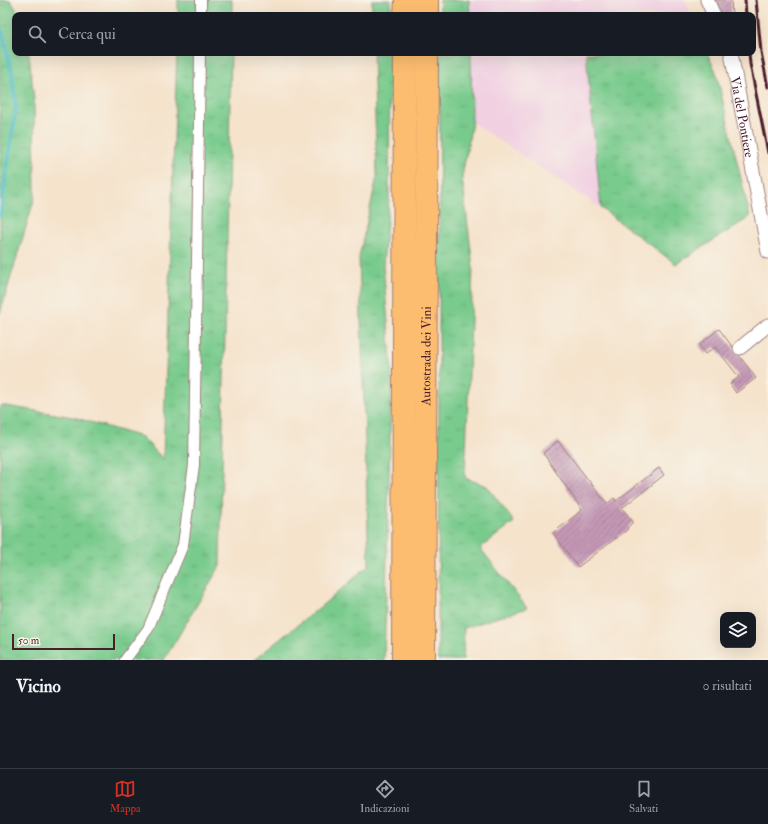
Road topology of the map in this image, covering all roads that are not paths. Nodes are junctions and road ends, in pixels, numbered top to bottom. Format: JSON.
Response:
{"nodes":[{"id":1,"x":201,"y":0,"type":"edge"},
{"id":2,"x":406,"y":0,"type":"edge"},
{"id":3,"x":427,"y":0,"type":"edge"},
{"id":4,"x":707,"y":0,"type":"edge"},
{"id":5,"x":200,"y":12,"type":"edge"},
{"id":6,"x":406,"y":12,"type":"edge"},
{"id":7,"x":427,"y":12,"type":"edge"},
{"id":8,"x":713,"y":12,"type":"edge"},
{"id":9,"x":200,"y":56,"type":"edge"},
{"id":10,"x":405,"y":56,"type":"edge"},
{"id":11,"x":427,"y":56,"type":"edge"},
{"id":12,"x":732,"y":56,"type":"edge"},
{"id":13,"x":768,"y":252,"type":"edge"},
{"id":14,"x":768,"y":325,"type":"edge"},
{"id":15,"x":740,"y":348,"type":"dead end"},
{"id":16,"x":125,"y":660,"type":"edge"},
{"id":17,"x":403,"y":660,"type":"edge"},
{"id":18,"x":424,"y":660,"type":"edge"}],
"edges":[{"from":1,"to":5,"type":"street"},
{"from":2,"to":6,"type":"highway"},
{"from":3,"to":7,"type":"highway"},
{"from":4,"to":8,"type":"street"},
{"from":9,"to":16,"type":"street"},
{"from":10,"to":17,"type":"highway","name":"Autostrada dei Vini"},
{"from":11,"to":18,"type":"highway","name":"Autostrada dei Vini"},
{"from":12,"to":13,"type":"street","name":"Via del Pontiere"},
{"from":14,"to":15,"type":"street"}]}
